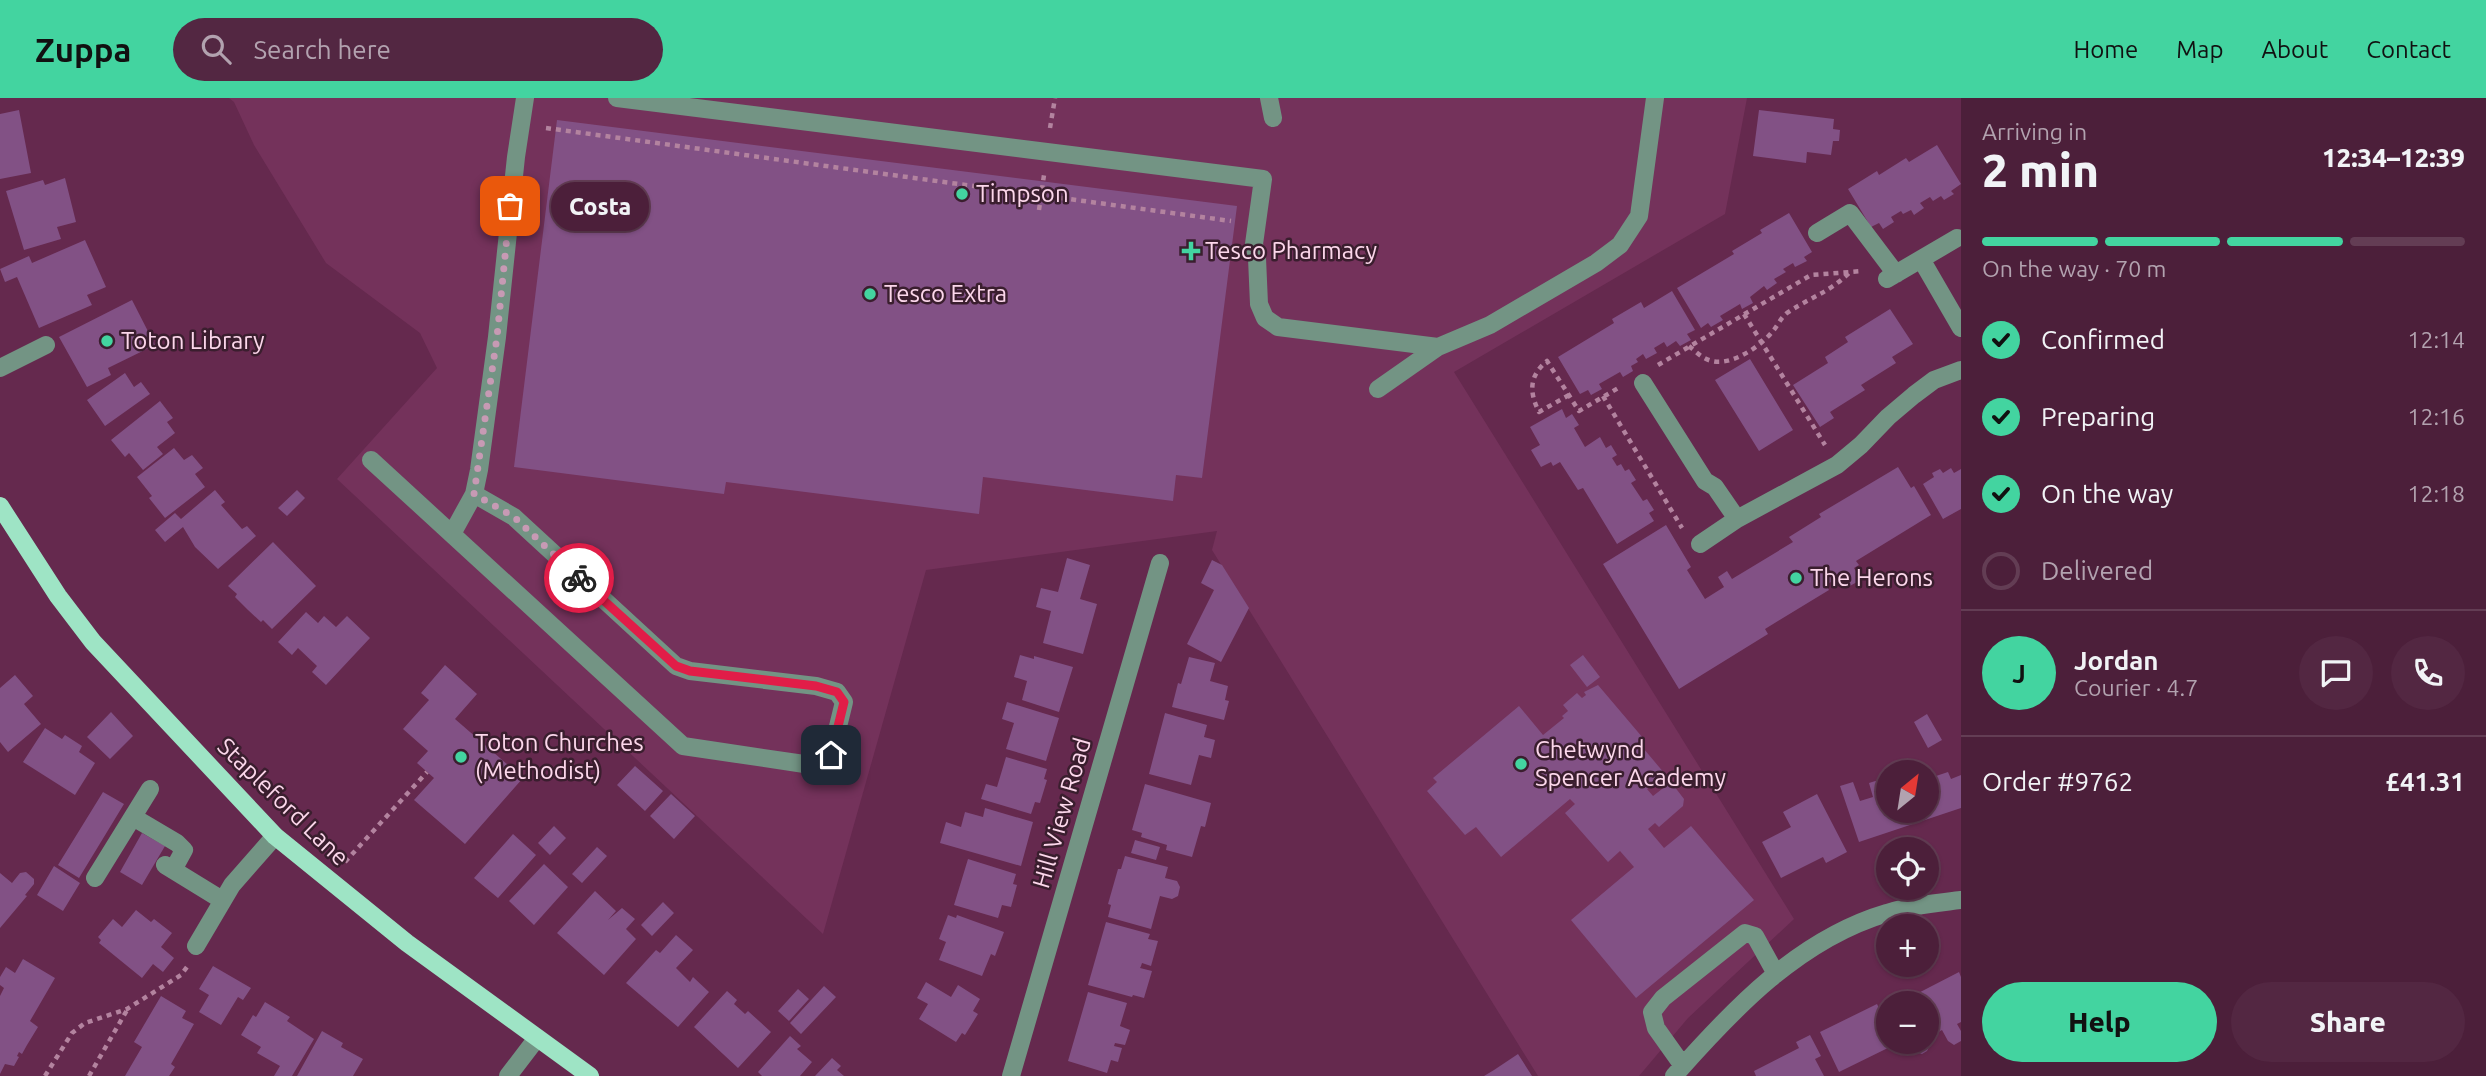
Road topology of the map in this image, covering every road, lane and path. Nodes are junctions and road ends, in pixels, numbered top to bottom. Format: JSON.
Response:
{"nodes":[{"id":1,"x":525,"y":98,"type":"edge"},
{"id":2,"x":617,"y":98,"type":"edge"},
{"id":3,"x":1269,"y":98,"type":"edge"},
{"id":4,"x":1655,"y":98,"type":"edge"},
{"id":5,"x":1273,"y":118,"type":"dead end"},
{"id":6,"x":521,"y":125,"type":"junction"},
{"id":7,"x":1257,"y":225,"type":"junction"},
{"id":8,"x":1817,"y":233,"type":"dead end"},
{"id":9,"x":1957,"y":238,"type":"dead end"},
{"id":10,"x":1921,"y":259,"type":"junction"},
{"id":11,"x":1850,"y":272,"type":"junction"},
{"id":12,"x":1891,"y":277,"type":"junction"},
{"id":13,"x":1744,"y":314,"type":"junction"},
{"id":14,"x":1961,"y":328,"type":"edge"},
{"id":15,"x":1763,"y":342,"type":"junction"},
{"id":16,"x":46,"y":345,"type":"dead end"},
{"id":17,"x":1689,"y":346,"type":"junction"},
{"id":18,"x":1438,"y":347,"type":"junction"},
{"id":19,"x":0,"y":368,"type":"edge"},
{"id":20,"x":1961,"y":370,"type":"edge"},
{"id":21,"x":1639,"y":379,"type":"junction"},
{"id":22,"x":1378,"y":389,"type":"dead end"},
{"id":23,"x":1569,"y":395,"type":"junction"},
{"id":24,"x":1603,"y":396,"type":"junction"},
{"id":25,"x":371,"y":460,"type":"dead end"},
{"id":26,"x":1837,"y":465,"type":"junction"},
{"id":27,"x":474,"y":494,"type":"junction"},
{"id":28,"x":0,"y":506,"type":"edge"},
{"id":29,"x":1737,"y":519,"type":"junction"},
{"id":30,"x":5,"y":528,"type":"edge"},
{"id":31,"x":452,"y":534,"type":"junction"},
{"id":32,"x":1700,"y":544,"type":"joint"},
{"id":33,"x":1160,"y":563,"type":"dead end"},
{"id":34,"x":427,"y":772,"type":"dead end"},
{"id":35,"x":150,"y":789,"type":"dead end"},
{"id":36,"x":133,"y":817,"type":"junction"},
{"id":37,"x":275,"y":836,"type":"junction"},
{"id":38,"x":95,"y":878,"type":"dead end"},
{"id":39,"x":329,"y":881,"type":"junction"},
{"id":40,"x":222,"y":900,"type":"junction"},
{"id":41,"x":1961,"y":900,"type":"edge"},
{"id":42,"x":196,"y":946,"type":"joint"},
{"id":43,"x":1776,"y":974,"type":"junction"},
{"id":44,"x":127,"y":1009,"type":"junction"},
{"id":45,"x":537,"y":1038,"type":"junction"},
{"id":46,"x":1678,"y":1071,"type":"edge"},
{"id":47,"x":45,"y":1076,"type":"edge"},
{"id":48,"x":89,"y":1076,"type":"edge"},
{"id":49,"x":508,"y":1076,"type":"edge"},
{"id":50,"x":590,"y":1076,"type":"edge"},
{"id":51,"x":1011,"y":1076,"type":"edge"}],
"edges":[{"from":1,"to":6,"type":"street"},
{"from":2,"to":7,"type":"street"},
{"from":3,"to":5,"type":"street"},
{"from":4,"to":18,"type":"street"},
{"from":6,"to":7,"type":"path"},
{"from":6,"to":27,"type":"street"},
{"from":7,"to":18,"type":"street"},
{"from":8,"to":12,"type":"street"},
{"from":9,"to":10,"type":"street"},
{"from":10,"to":12,"type":"street"},
{"from":10,"to":14,"type":"street"},
{"from":11,"to":12,"type":"path"},
{"from":11,"to":13,"type":"path"},
{"from":11,"to":15,"type":"path"},
{"from":13,"to":15,"type":"path"},
{"from":13,"to":17,"type":"path"},
{"from":15,"to":17,"type":"path"},
{"from":15,"to":26,"type":"path"},
{"from":16,"to":19,"type":"street"},
{"from":17,"to":21,"type":"path"},
{"from":18,"to":22,"type":"street"},
{"from":20,"to":26,"type":"street"},
{"from":21,"to":24,"type":"path"},
{"from":21,"to":29,"type":"street"},
{"from":23,"to":23,"type":"path"},
{"from":23,"to":24,"type":"path"},
{"from":24,"to":32,"type":"path"},
{"from":25,"to":31,"type":"street"},
{"from":26,"to":29,"type":"street"},
{"from":27,"to":31,"type":"street"},
{"from":27,"to":31,"type":"street"},
{"from":28,"to":30,"type":"main road","name":"Stapleford Lane"},
{"from":29,"to":32,"type":"street"},
{"from":30,"to":37,"type":"main road","name":"Stapleford Lane"},
{"from":33,"to":51,"type":"street","name":"Hill View Road"},
{"from":34,"to":39,"type":"path"},
{"from":35,"to":36,"type":"street"},
{"from":36,"to":38,"type":"street"},
{"from":36,"to":40,"type":"street"},
{"from":37,"to":39,"type":"main road","name":"Stapleford Lane"},
{"from":37,"to":40,"type":"street"},
{"from":39,"to":45,"type":"main road","name":"Stapleford Lane"},
{"from":40,"to":42,"type":"street"},
{"from":41,"to":43,"type":"street"},
{"from":42,"to":44,"type":"path"},
{"from":43,"to":46,"type":"street"},
{"from":43,"to":46,"type":"street"},
{"from":44,"to":47,"type":"path"},
{"from":44,"to":48,"type":"path"},
{"from":45,"to":49,"type":"street"},
{"from":45,"to":50,"type":"main road","name":"Stapleford Lane"}]}
